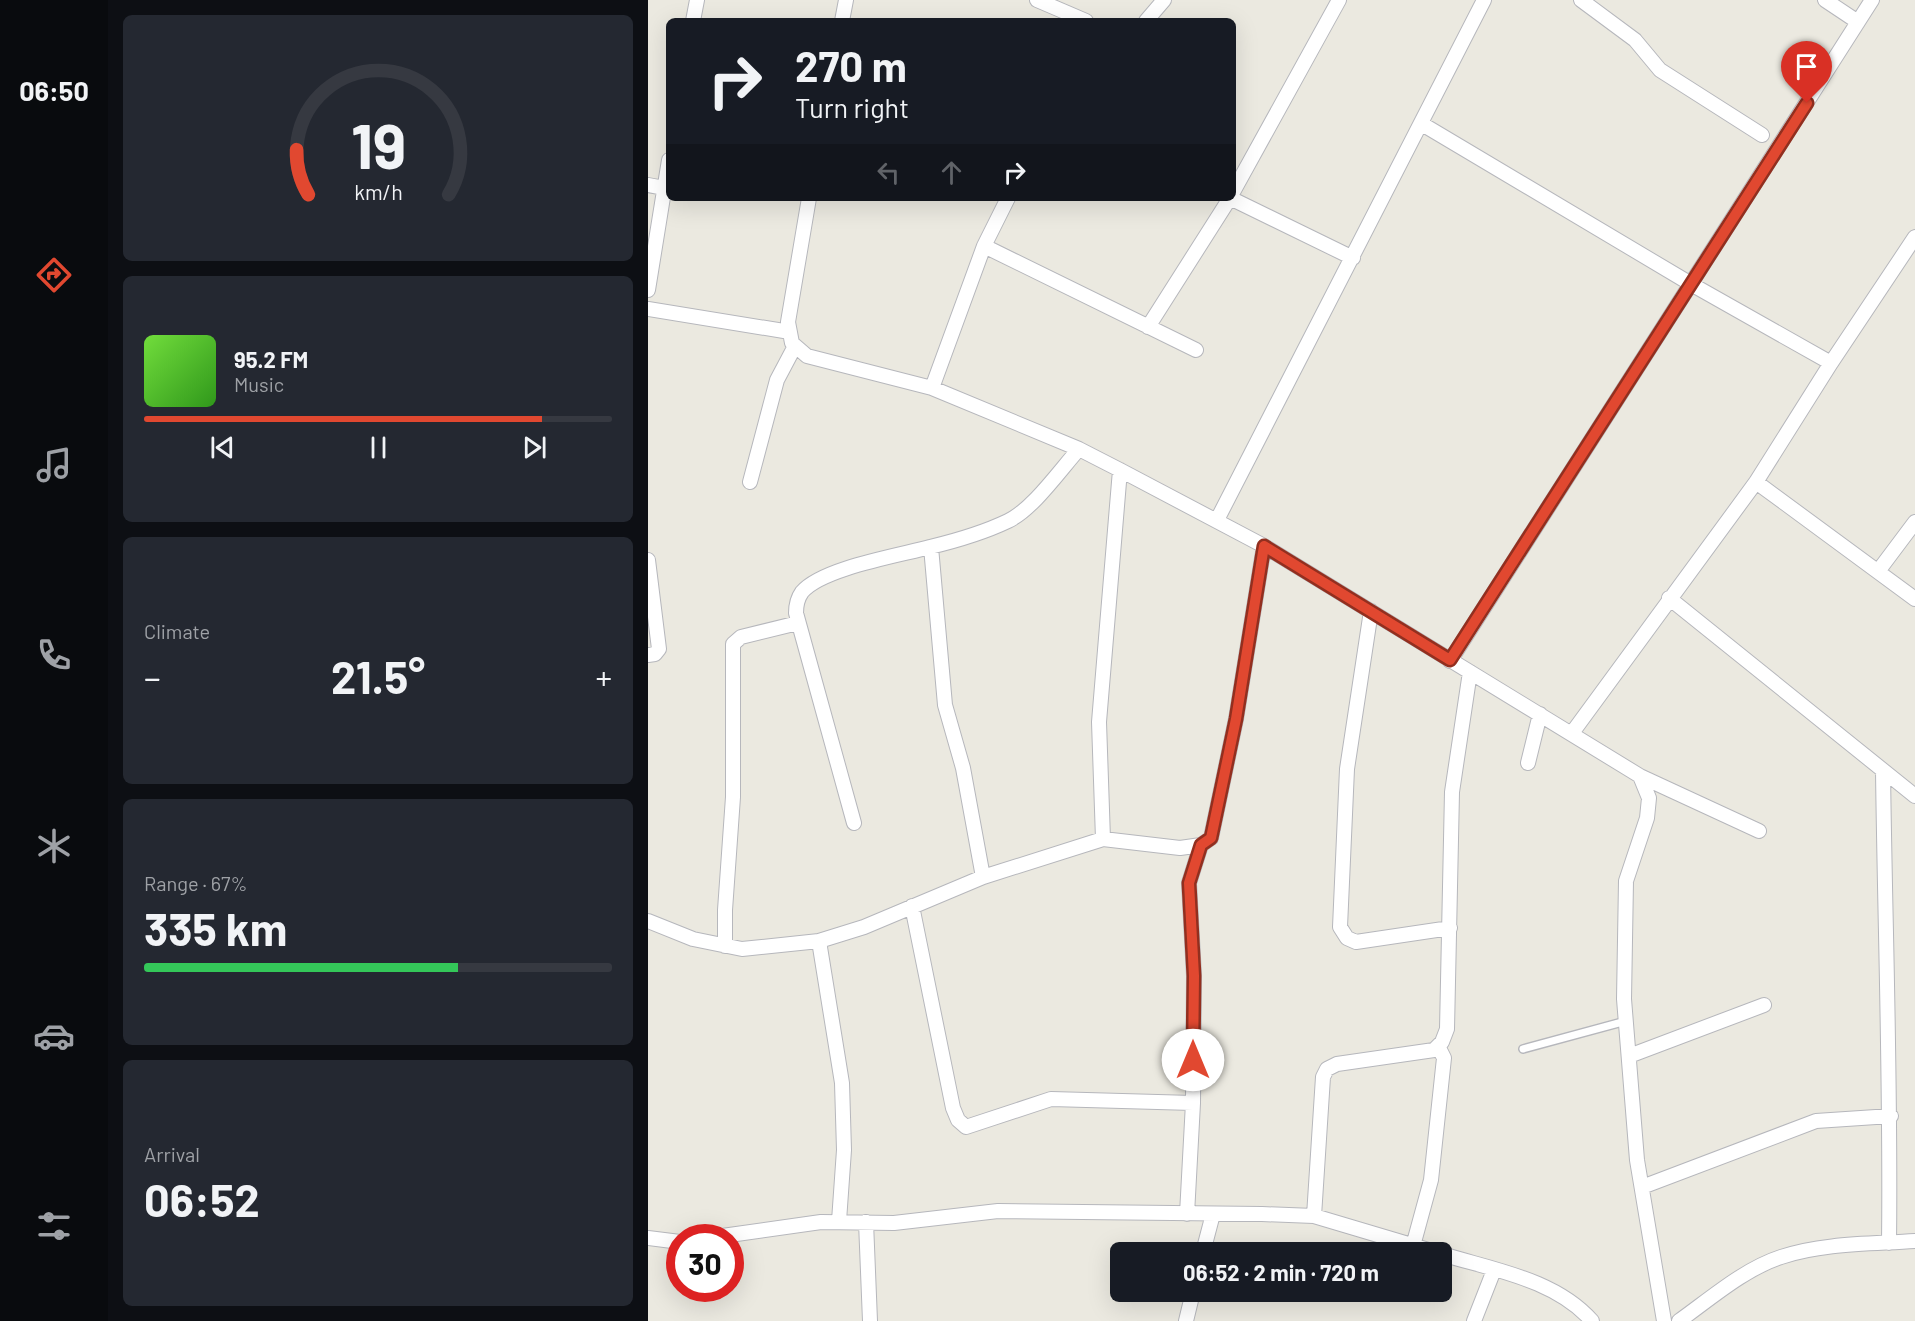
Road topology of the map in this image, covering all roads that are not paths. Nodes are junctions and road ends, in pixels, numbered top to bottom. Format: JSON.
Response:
{"nodes":[{"id":1,"x":697,"y":0,"type":"edge"},
{"id":2,"x":846,"y":0,"type":"edge"},
{"id":3,"x":1037,"y":0,"type":"edge"},
{"id":4,"x":1164,"y":0,"type":"edge"},
{"id":5,"x":1339,"y":0,"type":"edge"},
{"id":6,"x":1484,"y":0,"type":"edge"},
{"id":7,"x":1581,"y":0,"type":"edge"},
{"id":8,"x":1825,"y":0,"type":"edge"},
{"id":9,"x":1872,"y":0,"type":"edge"},
{"id":10,"x":694,"y":18,"type":"edge"},
{"id":11,"x":843,"y":18,"type":"edge"},
{"id":12,"x":1079,"y":18,"type":"edge"},
{"id":13,"x":1149,"y":18,"type":"edge"},
{"id":14,"x":1858,"y":22,"type":"junction"},
{"id":15,"x":1422,"y":124,"type":"junction"},
{"id":16,"x":1762,"y":135,"type":"dead end"},
{"id":17,"x":666,"y":177,"type":"edge"},
{"id":18,"x":648,"y":185,"type":"edge"},
{"id":19,"x":1236,"y":187,"type":"edge"},
{"id":20,"x":664,"y":188,"type":"junction"},
{"id":21,"x":808,"y":201,"type":"edge"},
{"id":22,"x":1006,"y":201,"type":"edge"},
{"id":23,"x":1228,"y":201,"type":"edge"},
{"id":24,"x":1236,"y":201,"type":"edge"},
{"id":25,"x":1915,"y":237,"type":"edge"},
{"id":26,"x":984,"y":246,"type":"junction"},
{"id":27,"x":1353,"y":258,"type":"junction"},
{"id":28,"x":1691,"y":284,"type":"junction"},
{"id":29,"x":648,"y":290,"type":"edge"},
{"id":30,"x":648,"y":309,"type":"edge"},
{"id":31,"x":1148,"y":327,"type":"junction"},
{"id":32,"x":790,"y":332,"type":"junction"},
{"id":33,"x":795,"y":346,"type":"junction"},
{"id":34,"x":1196,"y":350,"type":"dead end"},
{"id":35,"x":1831,"y":363,"type":"junction"},
{"id":36,"x":932,"y":388,"type":"junction"},
{"id":37,"x":1078,"y":449,"type":"junction"},
{"id":38,"x":1120,"y":470,"type":"junction"},
{"id":39,"x":750,"y":482,"type":"dead end"},
{"id":40,"x":1756,"y":482,"type":"junction"},
{"id":41,"x":1217,"y":520,"type":"junction"},
{"id":42,"x":1915,"y":522,"type":"edge"},
{"id":43,"x":1264,"y":546,"type":"junction"},
{"id":44,"x":931,"y":547,"type":"junction"},
{"id":45,"x":648,"y":560,"type":"edge"},
{"id":46,"x":1879,"y":570,"type":"junction"},
{"id":47,"x":1669,"y":598,"type":"junction"},
{"id":48,"x":1915,"y":599,"type":"edge"},
{"id":49,"x":1371,"y":611,"type":"junction"},
{"id":50,"x":798,"y":623,"type":"junction"},
{"id":51,"x":648,"y":656,"type":"edge"},
{"id":52,"x":1450,"y":660,"type":"junction"},
{"id":53,"x":1470,"y":672,"type":"junction"},
{"id":54,"x":1540,"y":714,"type":"junction"},
{"id":55,"x":1572,"y":733,"type":"junction"},
{"id":56,"x":1528,"y":763,"type":"dead end"},
{"id":57,"x":1883,"y":771,"type":"junction"},
{"id":58,"x":1640,"y":776,"type":"junction"},
{"id":59,"x":1915,"y":796,"type":"edge"},
{"id":60,"x":854,"y":824,"type":"dead end"},
{"id":61,"x":1759,"y":831,"type":"dead end"},
{"id":62,"x":1102,"y":838,"type":"junction"},
{"id":63,"x":1201,"y":845,"type":"junction"},
{"id":64,"x":983,"y":877,"type":"junction"},
{"id":65,"x":912,"y":906,"type":"junction"},
{"id":66,"x":648,"y":921,"type":"edge"},
{"id":67,"x":1450,"y":928,"type":"junction"},
{"id":68,"x":819,"y":941,"type":"junction"},
{"id":69,"x":725,"y":946,"type":"junction"},
{"id":70,"x":1764,"y":1005,"type":"dead end"},
{"id":71,"x":1626,"y":1021,"type":"junction"},
{"id":72,"x":1438,"y":1046,"type":"junction"},
{"id":73,"x":1522,"y":1048,"type":"dead end"},
{"id":74,"x":1629,"y":1056,"type":"junction"},
{"id":75,"x":1193,"y":1103,"type":"junction"},
{"id":76,"x":1891,"y":1116,"type":"junction"},
{"id":77,"x":1641,"y":1187,"type":"junction"},
{"id":78,"x":1187,"y":1214,"type":"junction"},
{"id":79,"x":1213,"y":1214,"type":"junction"},
{"id":80,"x":1314,"y":1216,"type":"junction"},
{"id":81,"x":839,"y":1221,"type":"junction"},
{"id":82,"x":866,"y":1222,"type":"junction"},
{"id":83,"x":744,"y":1233,"type":"edge"},
{"id":84,"x":648,"y":1238,"type":"edge"},
{"id":85,"x":666,"y":1240,"type":"edge"},
{"id":86,"x":1915,"y":1241,"type":"edge"},
{"id":87,"x":1206,"y":1242,"type":"edge"},
{"id":88,"x":1400,"y":1242,"type":"edge"},
{"id":89,"x":1414,"y":1242,"type":"edge"},
{"id":90,"x":1889,"y":1243,"type":"junction"},
{"id":91,"x":1452,"y":1257,"type":"edge"},
{"id":92,"x":1494,"y":1270,"type":"junction"},
{"id":93,"x":1191,"y":1302,"type":"edge"},
{"id":94,"x":870,"y":1321,"type":"edge"},
{"id":95,"x":1186,"y":1321,"type":"edge"},
{"id":96,"x":1474,"y":1321,"type":"edge"},
{"id":97,"x":1592,"y":1321,"type":"edge"},
{"id":98,"x":1664,"y":1321,"type":"edge"},
{"id":99,"x":1679,"y":1321,"type":"edge"}],
"edges":[{"from":1,"to":10,"type":"street"},
{"from":2,"to":11,"type":"street"},
{"from":3,"to":12,"type":"street"},
{"from":4,"to":13,"type":"street"},
{"from":5,"to":19,"type":"street"},
{"from":6,"to":15,"type":"street"},
{"from":7,"to":16,"type":"street"},
{"from":8,"to":14,"type":"street"},
{"from":9,"to":14,"type":"street"},
{"from":14,"to":28,"type":"street"},
{"from":15,"to":27,"type":"street"},
{"from":15,"to":28,"type":"street"},
{"from":17,"to":20,"type":"street"},
{"from":18,"to":20,"type":"street"},
{"from":20,"to":29,"type":"street"},
{"from":21,"to":32,"type":"street"},
{"from":22,"to":26,"type":"street"},
{"from":23,"to":31,"type":"street"},
{"from":24,"to":27,"type":"street"},
{"from":25,"to":35,"type":"street"},
{"from":26,"to":31,"type":"street"},
{"from":26,"to":36,"type":"street"},
{"from":27,"to":41,"type":"street"},
{"from":28,"to":35,"type":"street"},
{"from":28,"to":52,"type":"street"},
{"from":30,"to":32,"type":"street"},
{"from":31,"to":34,"type":"street"},
{"from":32,"to":33,"type":"street"},
{"from":33,"to":36,"type":"street"},
{"from":33,"to":39,"type":"street"},
{"from":35,"to":40,"type":"street"},
{"from":36,"to":37,"type":"street"},
{"from":37,"to":38,"type":"street"},
{"from":37,"to":44,"type":"street"},
{"from":38,"to":41,"type":"street"},
{"from":38,"to":62,"type":"street"},
{"from":40,"to":46,"type":"street"},
{"from":40,"to":47,"type":"street"},
{"from":41,"to":43,"type":"street"},
{"from":42,"to":46,"type":"street"},
{"from":43,"to":49,"type":"street"},
{"from":43,"to":63,"type":"street"},
{"from":44,"to":50,"type":"street"},
{"from":44,"to":64,"type":"street"},
{"from":45,"to":51,"type":"street"},
{"from":46,"to":48,"type":"street"},
{"from":47,"to":55,"type":"street"},
{"from":47,"to":57,"type":"street"},
{"from":49,"to":52,"type":"street"},
{"from":49,"to":67,"type":"street"},
{"from":50,"to":60,"type":"street"},
{"from":50,"to":69,"type":"street"},
{"from":52,"to":53,"type":"street"},
{"from":53,"to":54,"type":"street"},
{"from":53,"to":67,"type":"street"},
{"from":54,"to":55,"type":"street"},
{"from":54,"to":56,"type":"street"},
{"from":55,"to":58,"type":"street"},
{"from":57,"to":59,"type":"street"},
{"from":57,"to":76,"type":"street"},
{"from":58,"to":61,"type":"street"},
{"from":58,"to":71,"type":"street"},
{"from":62,"to":63,"type":"street"},
{"from":62,"to":64,"type":"street"},
{"from":63,"to":75,"type":"street"},
{"from":64,"to":65,"type":"street"},
{"from":65,"to":68,"type":"street"},
{"from":65,"to":75,"type":"street"},
{"from":66,"to":69,"type":"street"},
{"from":67,"to":72,"type":"street"},
{"from":68,"to":69,"type":"street"},
{"from":68,"to":81,"type":"street"},
{"from":70,"to":74,"type":"street"},
{"from":71,"to":73,"type":"lane"},
{"from":71,"to":74,"type":"street"},
{"from":72,"to":80,"type":"street"},
{"from":72,"to":89,"type":"street"},
{"from":74,"to":77,"type":"street"},
{"from":75,"to":78,"type":"street"},
{"from":76,"to":77,"type":"street"},
{"from":76,"to":90,"type":"street"},
{"from":77,"to":98,"type":"street"},
{"from":78,"to":79,"type":"street"},
{"from":78,"to":82,"type":"street"},
{"from":79,"to":80,"type":"street"},
{"from":79,"to":87,"type":"street"},
{"from":80,"to":88,"type":"street"},
{"from":81,"to":82,"type":"street"},
{"from":81,"to":83,"type":"street"},
{"from":82,"to":94,"type":"street"},
{"from":84,"to":85,"type":"street"},
{"from":86,"to":90,"type":"street"},
{"from":90,"to":99,"type":"street"},
{"from":91,"to":92,"type":"street"},
{"from":92,"to":96,"type":"street"},
{"from":92,"to":97,"type":"street"},
{"from":93,"to":95,"type":"street"}]}
